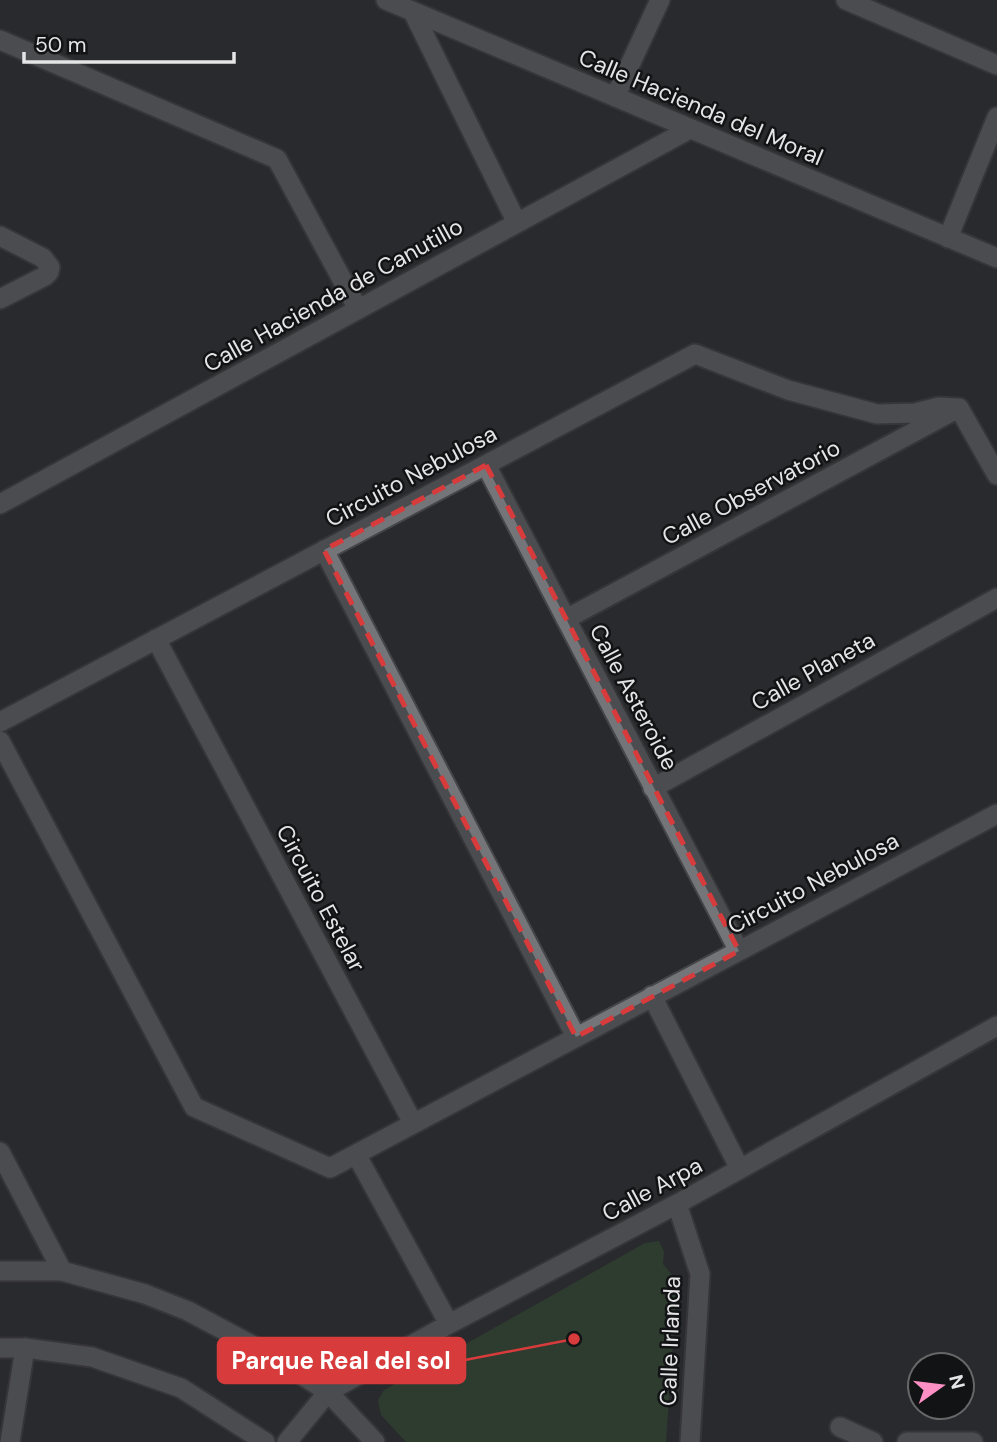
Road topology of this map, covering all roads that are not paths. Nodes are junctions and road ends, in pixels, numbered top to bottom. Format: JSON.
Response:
{"nodes":[{"id":1,"x":386,"y":0,"type":"edge"},
{"id":2,"x":660,"y":0,"type":"edge"},
{"id":3,"x":849,"y":1,"type":"edge"},
{"id":4,"x":413,"y":12,"type":"junction"},
{"id":5,"x":0,"y":40,"type":"edge"},
{"id":6,"x":997,"y":65,"type":"edge"},
{"id":7,"x":615,"y":97,"type":"junction"},
{"id":8,"x":997,"y":117,"type":"edge"},
{"id":9,"x":690,"y":129,"type":"junction"},
{"id":10,"x":517,"y":223,"type":"junction"},
{"id":11,"x":0,"y":236,"type":"edge"},
{"id":12,"x":948,"y":238,"type":"junction"},
{"id":13,"x":997,"y":258,"type":"edge"},
{"id":14,"x":0,"y":299,"type":"edge"},
{"id":15,"x":358,"y":309,"type":"junction"},
{"id":16,"x":959,"y":408,"type":"junction"},
{"id":17,"x":486,"y":465,"type":"junction"},
{"id":18,"x":997,"y":475,"type":"edge"},
{"id":19,"x":0,"y":504,"type":"edge"},
{"id":20,"x":324,"y":550,"type":"junction"},
{"id":21,"x":997,"y":598,"type":"edge"},
{"id":22,"x":566,"y":619,"type":"junction"},
{"id":23,"x":156,"y":639,"type":"junction"},
{"id":24,"x":0,"y":722,"type":"edge"},
{"id":25,"x":0,"y":741,"type":"edge"},
{"id":26,"x":653,"y":788,"type":"junction"},
{"id":27,"x":997,"y":814,"type":"edge"},
{"id":28,"x":738,"y":951,"type":"junction"},
{"id":29,"x":652,"y":996,"type":"junction"},
{"id":30,"x":997,"y":1026,"type":"edge"},
{"id":31,"x":576,"y":1037,"type":"junction"},
{"id":32,"x":413,"y":1123,"type":"junction"},
{"id":33,"x":0,"y":1152,"type":"edge"},
{"id":34,"x":356,"y":1154,"type":"junction"},
{"id":35,"x":740,"y":1169,"type":"junction"},
{"id":36,"x":677,"y":1204,"type":"junction"},
{"id":37,"x":0,"y":1271,"type":"edge"},
{"id":38,"x":62,"y":1271,"type":"junction"},
{"id":39,"x":449,"y":1324,"type":"junction"},
{"id":40,"x":0,"y":1348,"type":"edge"},
{"id":41,"x":25,"y":1348,"type":"junction"},
{"id":42,"x":328,"y":1391,"type":"junction"},
{"id":43,"x":840,"y":1427,"type":"dead end"},
{"id":44,"x":10,"y":1442,"type":"edge"},
{"id":45,"x":265,"y":1442,"type":"edge"},
{"id":46,"x":287,"y":1442,"type":"edge"},
{"id":47,"x":375,"y":1442,"type":"edge"},
{"id":48,"x":690,"y":1442,"type":"edge"},
{"id":49,"x":873,"y":1442,"type":"edge"},
{"id":50,"x":908,"y":1442,"type":"edge"},
{"id":51,"x":973,"y":1442,"type":"edge"}],
"edges":[{"from":1,"to":4,"type":"street","name":"Calle Hacienda del Moral"},
{"from":2,"to":7,"type":"street"},
{"from":3,"to":6,"type":"street"},
{"from":4,"to":7,"type":"street","name":"Calle Hacienda del Moral"},
{"from":4,"to":10,"type":"street"},
{"from":5,"to":15,"type":"street"},
{"from":7,"to":9,"type":"street","name":"Calle Hacienda del Moral"},
{"from":8,"to":12,"type":"street"},
{"from":9,"to":10,"type":"street","name":"Calle Hacienda de Canutillo"},
{"from":9,"to":12,"type":"street","name":"Calle Hacienda del Moral"},
{"from":10,"to":15,"type":"street","name":"Calle Hacienda de Canutillo"},
{"from":11,"to":14,"type":"street"},
{"from":12,"to":13,"type":"street","name":"Calle Hacienda del Moral"},
{"from":15,"to":19,"type":"street","name":"Calle Hacienda de Canutillo"},
{"from":16,"to":17,"type":"street","name":"Circuito Nebulosa"},
{"from":16,"to":18,"type":"street"},
{"from":16,"to":22,"type":"street","name":"Calle Observatorio"},
{"from":17,"to":20,"type":"street","name":"Circuito Nebulosa"},
{"from":17,"to":22,"type":"street","name":"Calle Asteroide"},
{"from":20,"to":23,"type":"street"},
{"from":20,"to":31,"type":"street","name":"Circuito Nebulosa"},
{"from":21,"to":26,"type":"street","name":"Calle Planeta"},
{"from":22,"to":26,"type":"street","name":"Calle Asteroide"},
{"from":23,"to":24,"type":"street"},
{"from":23,"to":32,"type":"street","name":"Circuito Estelar"},
{"from":25,"to":34,"type":"street"},
{"from":26,"to":28,"type":"street","name":"Calle Asteroide"},
{"from":27,"to":28,"type":"street","name":"Circuito Nebulosa"},
{"from":28,"to":29,"type":"street","name":"Circuito Nebulosa"},
{"from":29,"to":31,"type":"street","name":"Circuito Nebulosa"},
{"from":29,"to":35,"type":"street"},
{"from":30,"to":35,"type":"street","name":"Calle Arpa"},
{"from":31,"to":32,"type":"street","name":"Circuito Nebulosa"},
{"from":32,"to":34,"type":"street"},
{"from":33,"to":38,"type":"street"},
{"from":34,"to":39,"type":"street"},
{"from":35,"to":36,"type":"street","name":"Calle Arpa"},
{"from":36,"to":39,"type":"street","name":"Calle Arpa"},
{"from":36,"to":48,"type":"street","name":"Calle Irlanda"},
{"from":37,"to":38,"type":"street"},
{"from":38,"to":42,"type":"street"},
{"from":39,"to":42,"type":"street","name":"Calle Arpa"},
{"from":40,"to":41,"type":"street"},
{"from":41,"to":44,"type":"street"},
{"from":41,"to":45,"type":"street"},
{"from":42,"to":46,"type":"street"},
{"from":42,"to":47,"type":"street"},
{"from":43,"to":49,"type":"street"},
{"from":50,"to":51,"type":"street"}]}
